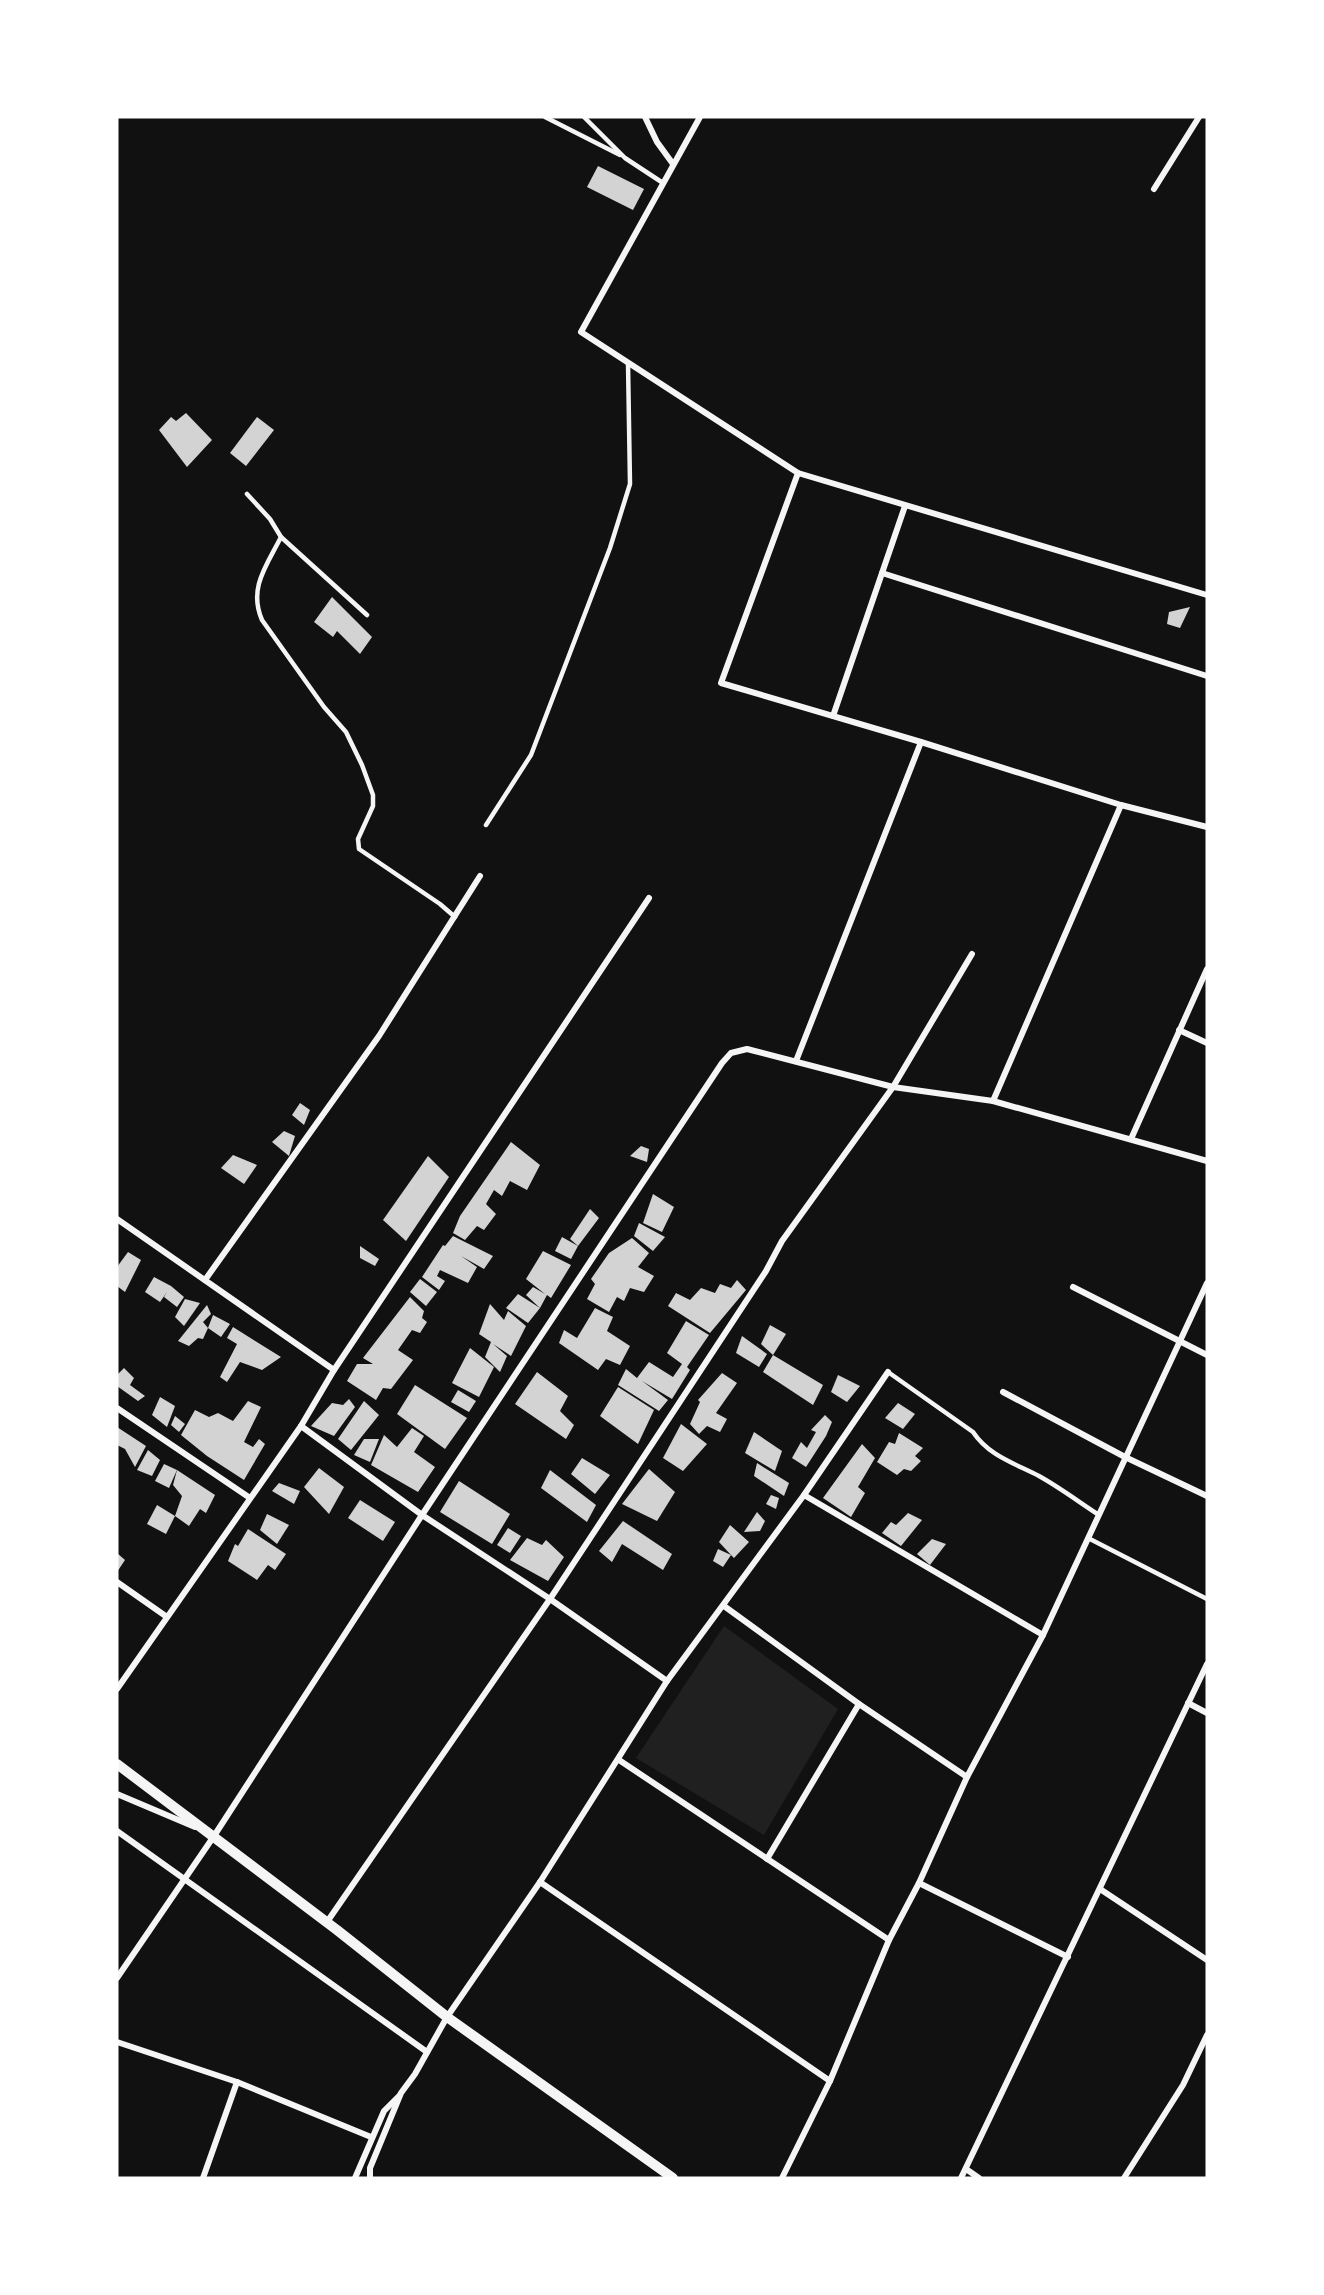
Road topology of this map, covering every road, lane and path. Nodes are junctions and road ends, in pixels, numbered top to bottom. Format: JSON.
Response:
{"nodes":[{"id":1,"x":544,"y":117,"type":"edge"},
{"id":2,"x":584,"y":117,"type":"edge"},
{"id":3,"x":645,"y":117,"type":"edge"},
{"id":4,"x":700,"y":117,"type":"edge"},
{"id":5,"x":1199,"y":117,"type":"edge"},
{"id":6,"x":626,"y":158,"type":"junction"},
{"id":7,"x":673,"y":164,"type":"junction"},
{"id":8,"x":663,"y":183,"type":"junction"},
{"id":9,"x":1154,"y":189,"type":"dead end"},
{"id":10,"x":628,"y":363,"type":"junction"},
{"id":11,"x":798,"y":473,"type":"junction"},
{"id":12,"x":247,"y":494,"type":"dead end"},
{"id":13,"x":905,"y":506,"type":"junction"},
{"id":14,"x":281,"y":537,"type":"junction"},
{"id":15,"x":882,"y":573,"type":"junction"},
{"id":16,"x":1207,"y":595,"type":"edge"},
{"id":17,"x":367,"y":615,"type":"dead end"},
{"id":18,"x":1207,"y":676,"type":"edge"},
{"id":19,"x":833,"y":716,"type":"junction"},
{"id":20,"x":921,"y":742,"type":"junction"},
{"id":21,"x":1121,"y":805,"type":"junction"},
{"id":22,"x":486,"y":825,"type":"dead end"},
{"id":23,"x":1207,"y":827,"type":"edge"},
{"id":24,"x":480,"y":876,"type":"dead end"},
{"id":25,"x":649,"y":898,"type":"dead end"},
{"id":26,"x":454,"y":917,"type":"junction"},
{"id":27,"x":972,"y":954,"type":"dead end"},
{"id":28,"x":1207,"y":969,"type":"edge"},
{"id":29,"x":1179,"y":1030,"type":"junction"},
{"id":30,"x":1207,"y":1042,"type":"edge"},
{"id":31,"x":796,"y":1061,"type":"junction"},
{"id":32,"x":893,"y":1087,"type":"junction"},
{"id":33,"x":993,"y":1101,"type":"junction"},
{"id":34,"x":1131,"y":1140,"type":"junction"},
{"id":35,"x":1207,"y":1161,"type":"edge"},
{"id":36,"x":117,"y":1219,"type":"edge"},
{"id":37,"x":205,"y":1280,"type":"junction"},
{"id":38,"x":1207,"y":1283,"type":"edge"},
{"id":39,"x":1073,"y":1287,"type":"dead end"},
{"id":40,"x":1179,"y":1341,"type":"junction"},
{"id":41,"x":1207,"y":1355,"type":"edge"},
{"id":42,"x":334,"y":1370,"type":"junction"},
{"id":43,"x":888,"y":1371,"type":"joint"},
{"id":44,"x":1003,"y":1392,"type":"dead end"},
{"id":45,"x":117,"y":1408,"type":"edge"},
{"id":46,"x":301,"y":1426,"type":"junction"},
{"id":47,"x":1125,"y":1457,"type":"junction"},
{"id":48,"x":804,"y":1495,"type":"junction"},
{"id":49,"x":1207,"y":1496,"type":"edge"},
{"id":50,"x":250,"y":1498,"type":"junction"},
{"id":51,"x":422,"y":1515,"type":"junction"},
{"id":52,"x":1098,"y":1515,"type":"junction"},
{"id":53,"x":1088,"y":1538,"type":"junction"},
{"id":54,"x":117,"y":1582,"type":"edge"},
{"id":55,"x":550,"y":1599,"type":"junction"},
{"id":56,"x":1207,"y":1599,"type":"edge"},
{"id":57,"x":724,"y":1606,"type":"junction"},
{"id":58,"x":167,"y":1617,"type":"junction"},
{"id":59,"x":1043,"y":1635,"type":"junction"},
{"id":60,"x":1207,"y":1664,"type":"edge"},
{"id":61,"x":668,"y":1681,"type":"junction"},
{"id":62,"x":117,"y":1689,"type":"edge"},
{"id":63,"x":1188,"y":1703,"type":"junction"},
{"id":64,"x":860,"y":1704,"type":"junction"},
{"id":65,"x":1207,"y":1713,"type":"edge"},
{"id":66,"x":619,"y":1760,"type":"junction"},
{"id":67,"x":117,"y":1764,"type":"edge"},
{"id":68,"x":967,"y":1776,"type":"junction"},
{"id":69,"x":117,"y":1794,"type":"edge"},
{"id":70,"x":117,"y":1831,"type":"edge"},
{"id":71,"x":214,"y":1836,"type":"junction"},
{"id":72,"x":767,"y":1859,"type":"junction"},
{"id":73,"x":185,"y":1880,"type":"junction"},
{"id":74,"x":540,"y":1882,"type":"junction"},
{"id":75,"x":919,"y":1883,"type":"junction"},
{"id":76,"x":1100,"y":1889,"type":"junction"},
{"id":77,"x":327,"y":1922,"type":"junction"},
{"id":78,"x":889,"y":1940,"type":"junction"},
{"id":79,"x":1068,"y":1957,"type":"junction"},
{"id":80,"x":1207,"y":1960,"type":"edge"},
{"id":81,"x":117,"y":1978,"type":"edge"},
{"id":82,"x":447,"y":2017,"type":"junction"},
{"id":83,"x":1207,"y":2035,"type":"edge"},
{"id":84,"x":117,"y":2042,"type":"edge"},
{"id":85,"x":427,"y":2052,"type":"junction"},
{"id":86,"x":237,"y":2082,"type":"junction"},
{"id":87,"x":830,"y":2082,"type":"junction"},
{"id":88,"x":401,"y":2093,"type":"junction"},
{"id":89,"x":371,"y":2137,"type":"junction"},
{"id":90,"x":966,"y":2169,"type":"junction"},
{"id":91,"x":203,"y":2178,"type":"edge"},
{"id":92,"x":356,"y":2178,"type":"edge"},
{"id":93,"x":370,"y":2178,"type":"edge"},
{"id":94,"x":673,"y":2178,"type":"edge"},
{"id":95,"x":782,"y":2178,"type":"edge"},
{"id":96,"x":962,"y":2178,"type":"edge"},
{"id":97,"x":979,"y":2178,"type":"edge"},
{"id":98,"x":1124,"y":2178,"type":"edge"}],
"edges":[{"from":1,"to":6,"type":"lane"},
{"from":2,"to":6,"type":"lane"},
{"from":3,"to":7,"type":"street"},
{"from":4,"to":7,"type":"street"},
{"from":5,"to":9,"type":"street"},
{"from":6,"to":8,"type":"lane"},
{"from":7,"to":8,"type":"street"},
{"from":8,"to":10,"type":"street"},
{"from":10,"to":11,"type":"street"},
{"from":10,"to":22,"type":"lane"},
{"from":11,"to":13,"type":"street"},
{"from":11,"to":19,"type":"street"},
{"from":12,"to":14,"type":"lane"},
{"from":13,"to":15,"type":"street"},
{"from":13,"to":16,"type":"street"},
{"from":14,"to":17,"type":"lane"},
{"from":14,"to":26,"type":"lane"},
{"from":15,"to":18,"type":"street"},
{"from":15,"to":19,"type":"street"},
{"from":19,"to":20,"type":"street"},
{"from":20,"to":21,"type":"street"},
{"from":20,"to":31,"type":"street"},
{"from":21,"to":23,"type":"street"},
{"from":21,"to":33,"type":"street"},
{"from":24,"to":26,"type":"street"},
{"from":25,"to":42,"type":"street"},
{"from":26,"to":37,"type":"street"},
{"from":27,"to":32,"type":"street"},
{"from":28,"to":29,"type":"street"},
{"from":29,"to":30,"type":"street"},
{"from":29,"to":34,"type":"street"},
{"from":31,"to":32,"type":"street"},
{"from":31,"to":51,"type":"street"},
{"from":32,"to":33,"type":"street"},
{"from":32,"to":55,"type":"street"},
{"from":33,"to":34,"type":"street"},
{"from":34,"to":35,"type":"street"},
{"from":36,"to":37,"type":"street"},
{"from":37,"to":42,"type":"street"},
{"from":38,"to":40,"type":"street"},
{"from":39,"to":40,"type":"street"},
{"from":40,"to":41,"type":"street"},
{"from":40,"to":47,"type":"street"},
{"from":42,"to":46,"type":"street"},
{"from":43,"to":48,"type":"street"},
{"from":43,"to":52,"type":"lane"},
{"from":44,"to":47,"type":"street"},
{"from":45,"to":50,"type":"street"},
{"from":46,"to":50,"type":"street"},
{"from":46,"to":51,"type":"street"},
{"from":47,"to":49,"type":"street"},
{"from":47,"to":52,"type":"street"},
{"from":48,"to":57,"type":"street"},
{"from":48,"to":59,"type":"street"},
{"from":50,"to":58,"type":"street"},
{"from":51,"to":55,"type":"street"},
{"from":51,"to":71,"type":"street"},
{"from":52,"to":53,"type":"street"},
{"from":53,"to":56,"type":"lane"},
{"from":53,"to":59,"type":"street"},
{"from":54,"to":58,"type":"street"},
{"from":55,"to":61,"type":"street"},
{"from":55,"to":77,"type":"street"},
{"from":57,"to":61,"type":"street"},
{"from":57,"to":64,"type":"street"},
{"from":58,"to":62,"type":"street"},
{"from":59,"to":68,"type":"street"},
{"from":60,"to":63,"type":"street"},
{"from":61,"to":66,"type":"street"},
{"from":63,"to":65,"type":"street"},
{"from":63,"to":76,"type":"street"},
{"from":64,"to":68,"type":"street"},
{"from":64,"to":72,"type":"street"},
{"from":66,"to":72,"type":"street"},
{"from":66,"to":74,"type":"street"},
{"from":67,"to":71,"type":"street"},
{"from":68,"to":75,"type":"street"},
{"from":69,"to":71,"type":"street"},
{"from":70,"to":73,"type":"street"},
{"from":71,"to":73,"type":"street"},
{"from":71,"to":77,"type":"street"},
{"from":72,"to":78,"type":"street"},
{"from":73,"to":81,"type":"street"},
{"from":73,"to":85,"type":"street"},
{"from":74,"to":82,"type":"street"},
{"from":74,"to":87,"type":"street"},
{"from":75,"to":78,"type":"street"},
{"from":75,"to":79,"type":"street"},
{"from":76,"to":79,"type":"street"},
{"from":76,"to":80,"type":"street"},
{"from":77,"to":82,"type":"street"},
{"from":78,"to":87,"type":"street"},
{"from":79,"to":90,"type":"street"},
{"from":82,"to":85,"type":"street"},
{"from":82,"to":94,"type":"street"},
{"from":83,"to":98,"type":"street"},
{"from":84,"to":86,"type":"street"},
{"from":85,"to":88,"type":"street"},
{"from":86,"to":89,"type":"street"},
{"from":86,"to":91,"type":"street"},
{"from":87,"to":95,"type":"street"},
{"from":88,"to":89,"type":"street"},
{"from":88,"to":93,"type":"street"},
{"from":89,"to":92,"type":"street"},
{"from":90,"to":96,"type":"street"},
{"from":90,"to":97,"type":"street"}]}
